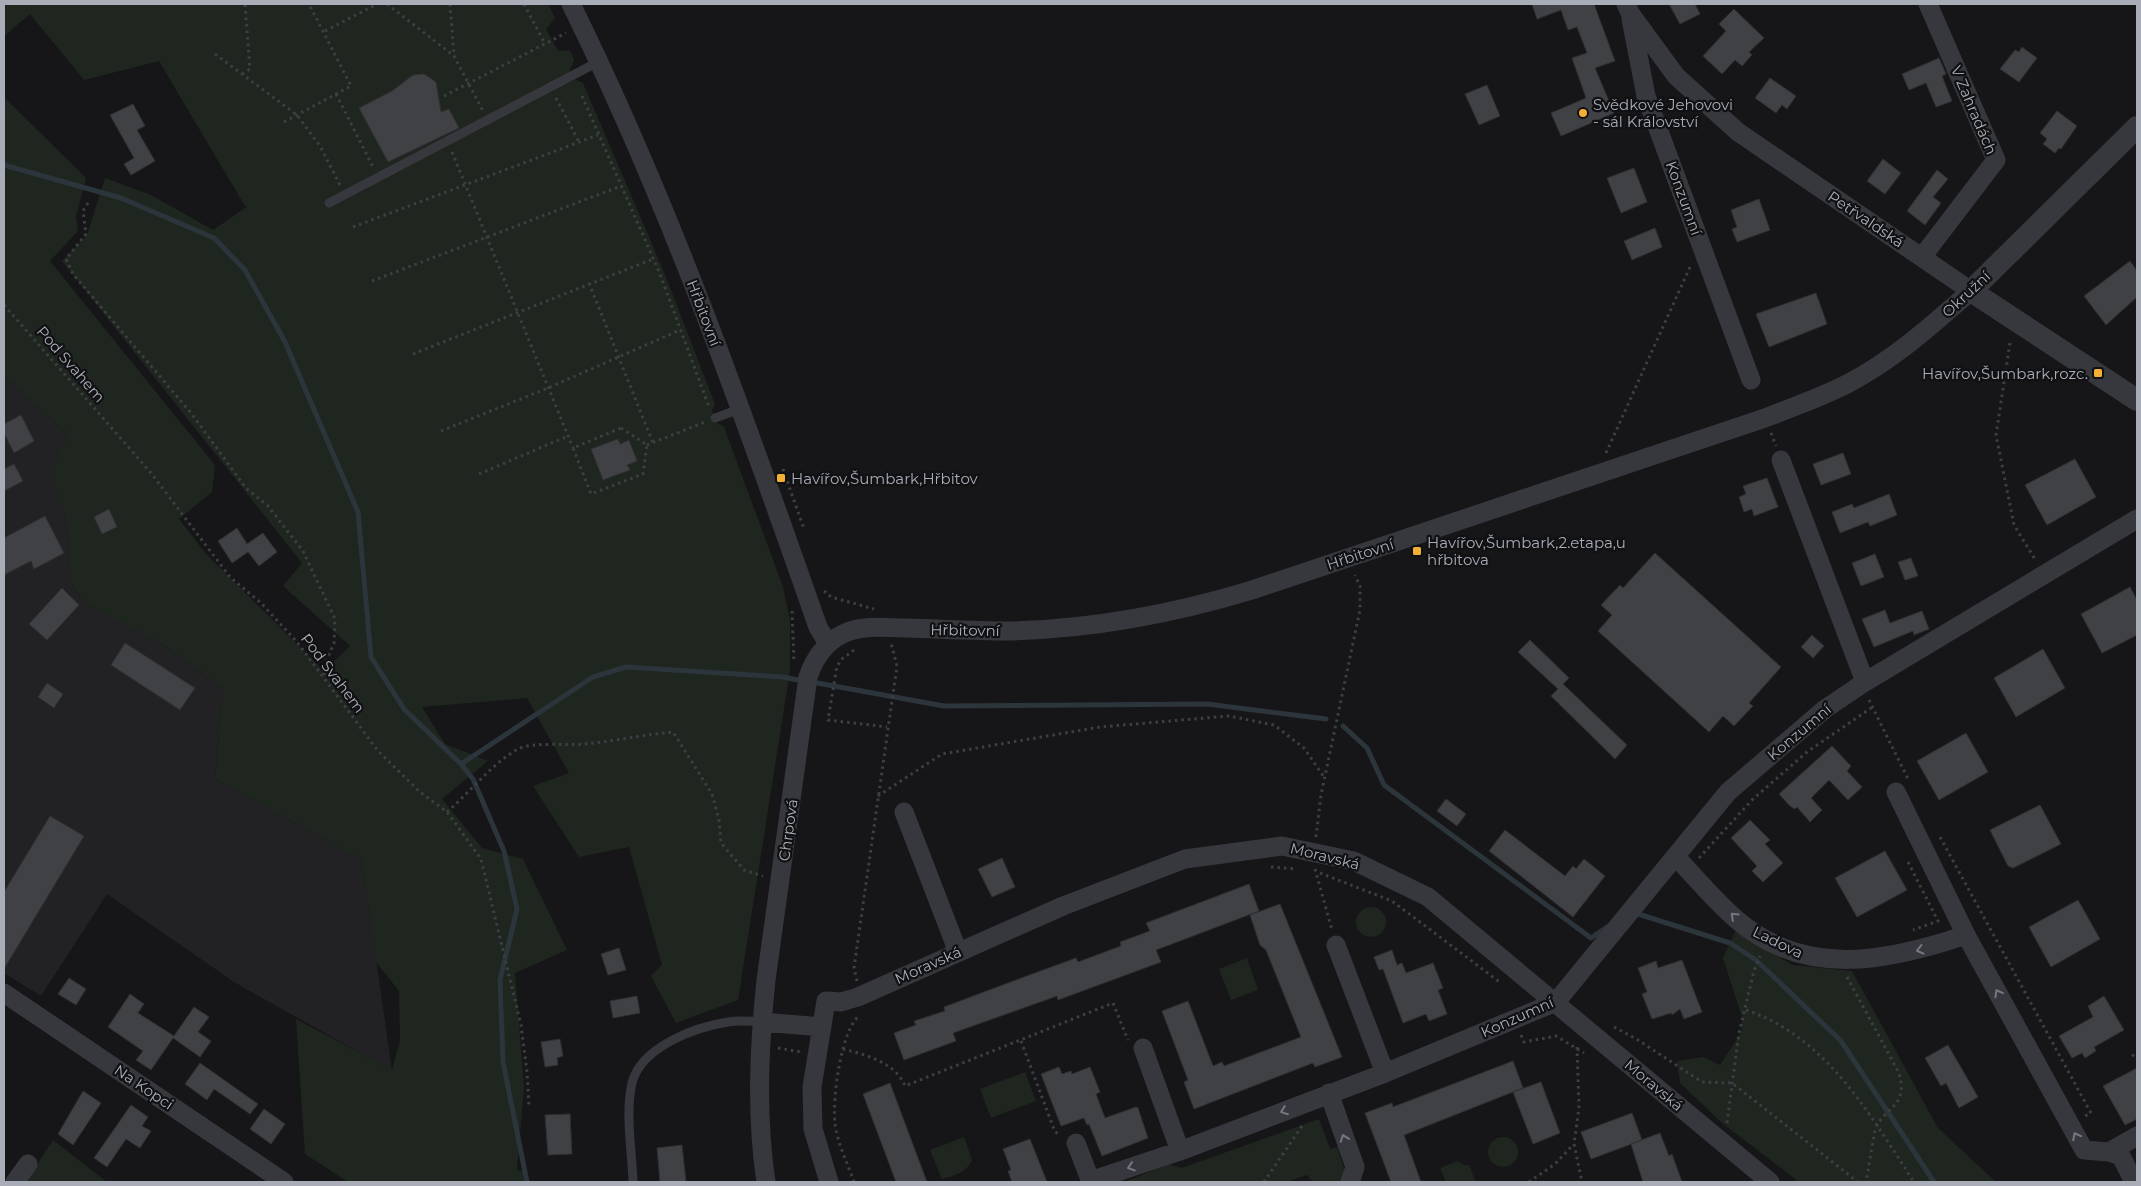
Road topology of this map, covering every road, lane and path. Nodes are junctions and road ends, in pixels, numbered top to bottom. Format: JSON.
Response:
{"nodes":[{"id":1,"x":245,"y":4,"type":"edge"},
{"id":2,"x":309,"y":4,"type":"edge"},
{"id":3,"x":377,"y":4,"type":"edge"},
{"id":4,"x":386,"y":4,"type":"edge"},
{"id":5,"x":450,"y":4,"type":"edge"},
{"id":6,"x":524,"y":4,"type":"edge"},
{"id":7,"x":571,"y":4,"type":"edge"},
{"id":8,"x":1928,"y":4,"type":"edge"},
{"id":9,"x":1628,"y":8,"type":"edge"},
{"id":10,"x":325,"y":31,"type":"dead end"},
{"id":11,"x":566,"y":33,"type":"dead end"},
{"id":12,"x":545,"y":44,"type":"junction"},
{"id":13,"x":215,"y":54,"type":"dead end"},
{"id":14,"x":454,"y":56,"type":"junction"},
{"id":15,"x":598,"y":62,"type":"junction"},
{"id":16,"x":242,"y":74,"type":"junction"},
{"id":17,"x":469,"y":84,"type":"junction"},
{"id":18,"x":550,"y":88,"type":"junction"},
{"id":19,"x":336,"y":94,"type":"junction"},
{"id":20,"x":444,"y":96,"type":"dead end"},
{"id":21,"x":582,"y":96,"type":"dead end"},
{"id":22,"x":297,"y":115,"type":"junction"},
{"id":23,"x":488,"y":120,"type":"junction"},
{"id":24,"x":284,"y":122,"type":"dead end"},
{"id":25,"x":2137,"y":127,"type":"edge"},
{"id":26,"x":599,"y":134,"type":"junction"},
{"id":27,"x":448,"y":141,"type":"junction"},
{"id":28,"x":579,"y":142,"type":"junction"},
{"id":29,"x":379,"y":177,"type":"junction"},
{"id":30,"x":466,"y":185,"type":"junction"},
{"id":31,"x":621,"y":186,"type":"junction"},
{"id":32,"x":345,"y":194,"type":"junction"},
{"id":33,"x":88,"y":203,"type":"dead end"},
{"id":34,"x":329,"y":203,"type":"dead end"},
{"id":35,"x":354,"y":227,"type":"dead end"},
{"id":36,"x":487,"y":237,"type":"junction"},
{"id":37,"x":1701,"y":244,"type":"junction"},
{"id":38,"x":1922,"y":257,"type":"junction"},
{"id":39,"x":653,"y":259,"type":"junction"},
{"id":40,"x":372,"y":281,"type":"dead end"},
{"id":41,"x":589,"y":283,"type":"junction"},
{"id":42,"x":1971,"y":291,"type":"junction"},
{"id":43,"x":4,"y":305,"type":"edge"},
{"id":44,"x":518,"y":313,"type":"junction"},
{"id":45,"x":680,"y":330,"type":"junction"},
{"id":46,"x":2010,"y":343,"type":"dead end"},
{"id":47,"x":413,"y":354,"type":"dead end"},
{"id":48,"x":619,"y":357,"type":"junction"},
{"id":49,"x":1751,"y":380,"type":"dead end"},
{"id":50,"x":548,"y":388,"type":"junction"},
{"id":51,"x":2137,"y":400,"type":"edge"},
{"id":52,"x":740,"y":409,"type":"junction"},
{"id":53,"x":714,"y":418,"type":"junction"},
{"id":54,"x":1765,"y":418,"type":"junction"},
{"id":55,"x":441,"y":430,"type":"dead end"},
{"id":56,"x":568,"y":436,"type":"junction"},
{"id":57,"x":653,"y":443,"type":"junction"},
{"id":58,"x":647,"y":445,"type":"junction"},
{"id":59,"x":572,"y":448,"type":"junction"},
{"id":60,"x":1781,"y":460,"type":"joint"},
{"id":61,"x":780,"y":465,"type":"dead end"},
{"id":62,"x":479,"y":474,"type":"dead end"},
{"id":63,"x":1596,"y":475,"type":"junction"},
{"id":64,"x":2137,"y":519,"type":"edge"},
{"id":65,"x":804,"y":532,"type":"dead end"},
{"id":66,"x":2045,"y":574,"type":"junction"},
{"id":67,"x":1357,"y":575,"type":"dead end"},
{"id":68,"x":819,"y":585,"type":"dead end"},
{"id":69,"x":792,"y":610,"type":"dead end"},
{"id":70,"x":884,"y":612,"type":"dead end"},
{"id":71,"x":891,"y":643,"type":"dead end"},
{"id":72,"x":828,"y":644,"type":"junction"},
{"id":73,"x":793,"y":667,"type":"dead end"},
{"id":74,"x":324,"y":677,"type":"junction"},
{"id":75,"x":1865,"y":682,"type":"junction"},
{"id":76,"x":1871,"y":708,"type":"junction"},
{"id":77,"x":1324,"y":778,"type":"junction"},
{"id":78,"x":1902,"y":786,"type":"joint"},
{"id":79,"x":878,"y":796,"type":"junction"},
{"id":80,"x":447,"y":812,"type":"junction"},
{"id":81,"x":904,"y":812,"type":"dead end"},
{"id":82,"x":1937,"y":833,"type":"dead end"},
{"id":83,"x":1315,"y":852,"type":"junction"},
{"id":84,"x":1676,"y":858,"type":"junction"},
{"id":85,"x":1908,"y":862,"type":"dead end"},
{"id":86,"x":1694,"y":864,"type":"dead end"},
{"id":87,"x":1264,"y":867,"type":"dead end"},
{"id":88,"x":1315,"y":871,"type":"junction"},
{"id":89,"x":780,"y":882,"type":"junction"},
{"id":90,"x":1905,"y":934,"type":"dead end"},
{"id":91,"x":1966,"y":935,"type":"junction"},
{"id":92,"x":1336,"y":945,"type":"joint"},
{"id":93,"x":958,"y":952,"type":"junction"},
{"id":94,"x":1759,"y":959,"type":"dead end"},
{"id":95,"x":1842,"y":960,"type":"junction"},
{"id":96,"x":1502,"y":984,"type":"dead end"},
{"id":97,"x":4,"y":993,"type":"edge"},
{"id":98,"x":1556,"y":1002,"type":"junction"},
{"id":99,"x":861,"y":1009,"type":"junction"},
{"id":100,"x":1746,"y":1010,"type":"junction"},
{"id":101,"x":1514,"y":1020,"type":"junction"},
{"id":102,"x":762,"y":1022,"type":"junction"},
{"id":103,"x":1608,"y":1024,"type":"dead end"},
{"id":104,"x":822,"y":1027,"type":"junction"},
{"id":105,"x":1021,"y":1041,"type":"junction"},
{"id":106,"x":1576,"y":1046,"type":"junction"},
{"id":107,"x":844,"y":1048,"type":"junction"},
{"id":108,"x":1143,"y":1048,"type":"joint"},
{"id":109,"x":2137,"y":1053,"type":"edge"},
{"id":110,"x":2132,"y":1056,"type":"dead end"},
{"id":111,"x":1592,"y":1059,"type":"dead end"},
{"id":112,"x":1385,"y":1073,"type":"junction"},
{"id":113,"x":1732,"y":1083,"type":"junction"},
{"id":114,"x":1329,"y":1093,"type":"junction"},
{"id":115,"x":529,"y":1107,"type":"dead end"},
{"id":116,"x":1307,"y":1120,"type":"dead end"},
{"id":117,"x":1877,"y":1124,"type":"junction"},
{"id":118,"x":2070,"y":1124,"type":"junction"},
{"id":119,"x":2137,"y":1136,"type":"edge"},
{"id":120,"x":1076,"y":1143,"type":"joint"},
{"id":121,"x":1574,"y":1144,"type":"junction"},
{"id":122,"x":1180,"y":1151,"type":"junction"},
{"id":123,"x":2109,"y":1152,"type":"junction"},
{"id":124,"x":28,"y":1164,"type":"dead end"},
{"id":125,"x":15,"y":1182,"type":"edge"},
{"id":126,"x":284,"y":1182,"type":"edge"},
{"id":127,"x":633,"y":1182,"type":"edge"},
{"id":128,"x":766,"y":1182,"type":"edge"},
{"id":129,"x":830,"y":1182,"type":"edge"},
{"id":130,"x":854,"y":1182,"type":"edge"},
{"id":131,"x":1090,"y":1182,"type":"edge"},
{"id":132,"x":1264,"y":1182,"type":"edge"},
{"id":133,"x":1350,"y":1182,"type":"edge"},
{"id":134,"x":1529,"y":1182,"type":"edge"},
{"id":135,"x":1582,"y":1182,"type":"edge"},
{"id":136,"x":1770,"y":1182,"type":"edge"},
{"id":137,"x":1858,"y":1182,"type":"edge"},
{"id":138,"x":1866,"y":1182,"type":"edge"},
{"id":139,"x":1914,"y":1182,"type":"edge"},
{"id":140,"x":2134,"y":1182,"type":"edge"}],
"edges":[{"from":1,"to":16,"type":"path"},
{"from":2,"to":19,"type":"path"},
{"from":3,"to":10,"type":"path"},
{"from":4,"to":14,"type":"path"},
{"from":5,"to":14,"type":"path"},
{"from":6,"to":12,"type":"path"},
{"from":7,"to":15,"type":"street","name":"Hřbitovní"},
{"from":8,"to":38,"type":"street","name":"V Zahradách"},
{"from":9,"to":37,"type":"street","name":"Konzumní"},
{"from":9,"to":38,"type":"street","name":"Petřvaldská"},
{"from":11,"to":12,"type":"path"},
{"from":12,"to":17,"type":"path"},
{"from":13,"to":16,"type":"path"},
{"from":14,"to":17,"type":"path"},
{"from":15,"to":18,"type":"lane"},
{"from":15,"to":52,"type":"street","name":"Hřbitovní"},
{"from":16,"to":22,"type":"path"},
{"from":17,"to":20,"type":"path"},
{"from":17,"to":23,"type":"path"},
{"from":18,"to":23,"type":"lane"},
{"from":18,"to":28,"type":"path"},
{"from":19,"to":22,"type":"path"},
{"from":19,"to":29,"type":"path"},
{"from":21,"to":26,"type":"path"},
{"from":22,"to":24,"type":"path"},
{"from":22,"to":32,"type":"path"},
{"from":23,"to":27,"type":"lane"},
{"from":25,"to":42,"type":"street","name":"Okružní"},
{"from":26,"to":28,"type":"path"},
{"from":26,"to":31,"type":"path"},
{"from":27,"to":29,"type":"lane"},
{"from":27,"to":30,"type":"path"},
{"from":28,"to":30,"type":"path"},
{"from":29,"to":32,"type":"lane"},
{"from":30,"to":35,"type":"path"},
{"from":30,"to":36,"type":"path"},
{"from":31,"to":36,"type":"path"},
{"from":31,"to":39,"type":"path"},
{"from":32,"to":34,"type":"lane"},
{"from":33,"to":74,"type":"path"},
{"from":36,"to":40,"type":"path"},
{"from":36,"to":44,"type":"path"},
{"from":37,"to":49,"type":"street","name":"Konzumní"},
{"from":37,"to":63,"type":"path"},
{"from":38,"to":42,"type":"street","name":"Petřvaldská"},
{"from":39,"to":41,"type":"path"},
{"from":39,"to":45,"type":"path"},
{"from":41,"to":44,"type":"path"},
{"from":41,"to":48,"type":"path"},
{"from":42,"to":51,"type":"street","name":"Petřvaldská"},
{"from":42,"to":54,"type":"street","name":"Okružní"},
{"from":43,"to":74,"type":"path","name":"Pod Svahem"},
{"from":44,"to":47,"type":"path"},
{"from":44,"to":50,"type":"path"},
{"from":45,"to":48,"type":"path"},
{"from":45,"to":53,"type":"path"},
{"from":46,"to":66,"type":"path"},
{"from":48,"to":50,"type":"path"},
{"from":48,"to":57,"type":"path"},
{"from":50,"to":55,"type":"path"},
{"from":50,"to":56,"type":"path"},
{"from":52,"to":53,"type":"lane"},
{"from":52,"to":72,"type":"street","name":"Hřbitovní"},
{"from":53,"to":57,"type":"path"},
{"from":54,"to":60,"type":"path"},
{"from":54,"to":63,"type":"street","name":"Hřbitovní"},
{"from":56,"to":59,"type":"path"},
{"from":56,"to":62,"type":"path"},
{"from":57,"to":58,"type":"path"},
{"from":58,"to":59,"type":"path"},
{"from":58,"to":59,"type":"path"},
{"from":60,"to":75,"type":"street"},
{"from":61,"to":65,"type":"path"},
{"from":63,"to":72,"type":"street","name":"Hřbitovní"},
{"from":64,"to":66,"type":"street","name":"Konzumní"},
{"from":66,"to":75,"type":"street","name":"Konzumní"},
{"from":67,"to":77,"type":"path"},
{"from":68,"to":70,"type":"path"},
{"from":69,"to":73,"type":"path"},
{"from":71,"to":79,"type":"path"},
{"from":72,"to":89,"type":"street","name":"Chrpová"},
{"from":74,"to":80,"type":"path","name":"Pod Svahem"},
{"from":75,"to":76,"type":"path"},
{"from":75,"to":84,"type":"street","name":"Konzumní"},
{"from":76,"to":78,"type":"path"},
{"from":76,"to":86,"type":"path"},
{"from":77,"to":79,"type":"path"},
{"from":77,"to":83,"type":"path"},
{"from":78,"to":91,"type":"street"},
{"from":79,"to":99,"type":"path"},
{"from":80,"to":89,"type":"path"},
{"from":80,"to":115,"type":"path","name":"Pod Svahem"},
{"from":81,"to":93,"type":"street"},
{"from":82,"to":118,"type":"path"},
{"from":83,"to":88,"type":"path"},
{"from":83,"to":93,"type":"street","name":"Moravská"},
{"from":83,"to":98,"type":"street","name":"Moravská"},
{"from":95,"to":84,"type":"street","name":"Ladova","one_way":true},
{"from":84,"to":98,"type":"street","name":"Konzumní"},
{"from":85,"to":90,"type":"path"},
{"from":87,"to":88,"type":"path"},
{"from":88,"to":92,"type":"path"},
{"from":88,"to":96,"type":"path"},
{"from":89,"to":102,"type":"street","name":"Chrpová"},
{"from":91,"to":95,"type":"street","name":"Ladova","one_way":true},
{"from":118,"to":91,"type":"street","one_way":true},
{"from":92,"to":112,"type":"street"},
{"from":93,"to":99,"type":"street","name":"Moravská"},
{"from":94,"to":100,"type":"path"},
{"from":95,"to":117,"type":"path"},
{"from":97,"to":126,"type":"street","name":"Na Kopci"},
{"from":98,"to":101,"type":"street","name":"Konzumní"},
{"from":98,"to":136,"type":"street","name":"Moravská"},
{"from":99,"to":104,"type":"street","name":"Moravská"},
{"from":99,"to":107,"type":"path"},
{"from":100,"to":113,"type":"path"},
{"from":100,"to":117,"type":"path"},
{"from":101,"to":106,"type":"path"},
{"from":101,"to":112,"type":"street","name":"Konzumní"},
{"from":102,"to":104,"type":"street"},
{"from":102,"to":127,"type":"lane"},
{"from":102,"to":128,"type":"street","name":"Chrpová"},
{"from":103,"to":113,"type":"path"},
{"from":104,"to":129,"type":"street","name":"Moravská"},
{"from":105,"to":107,"type":"path"},
{"from":105,"to":108,"type":"path"},
{"from":105,"to":120,"type":"path"},
{"from":106,"to":111,"type":"path"},
{"from":106,"to":121,"type":"path"},
{"from":107,"to":130,"type":"path"},
{"from":108,"to":122,"type":"street"},
{"from":109,"to":110,"type":"path"},
{"from":112,"to":114,"type":"street","name":"Konzumní"},
{"from":113,"to":137,"type":"path"},
{"from":114,"to":122,"type":"street","name":"Konzumní","one_way":true},
{"from":133,"to":114,"type":"street","one_way":true},
{"from":116,"to":132,"type":"path"},
{"from":117,"to":138,"type":"path"},
{"from":117,"to":139,"type":"path"},
{"from":123,"to":118,"type":"street","one_way":true},
{"from":119,"to":123,"type":"street"},
{"from":120,"to":131,"type":"street"},
{"from":121,"to":134,"type":"path"},
{"from":121,"to":135,"type":"path"},
{"from":122,"to":131,"type":"street","name":"Konzumní","one_way":true},
{"from":123,"to":140,"type":"street"},
{"from":124,"to":125,"type":"street"}]}
